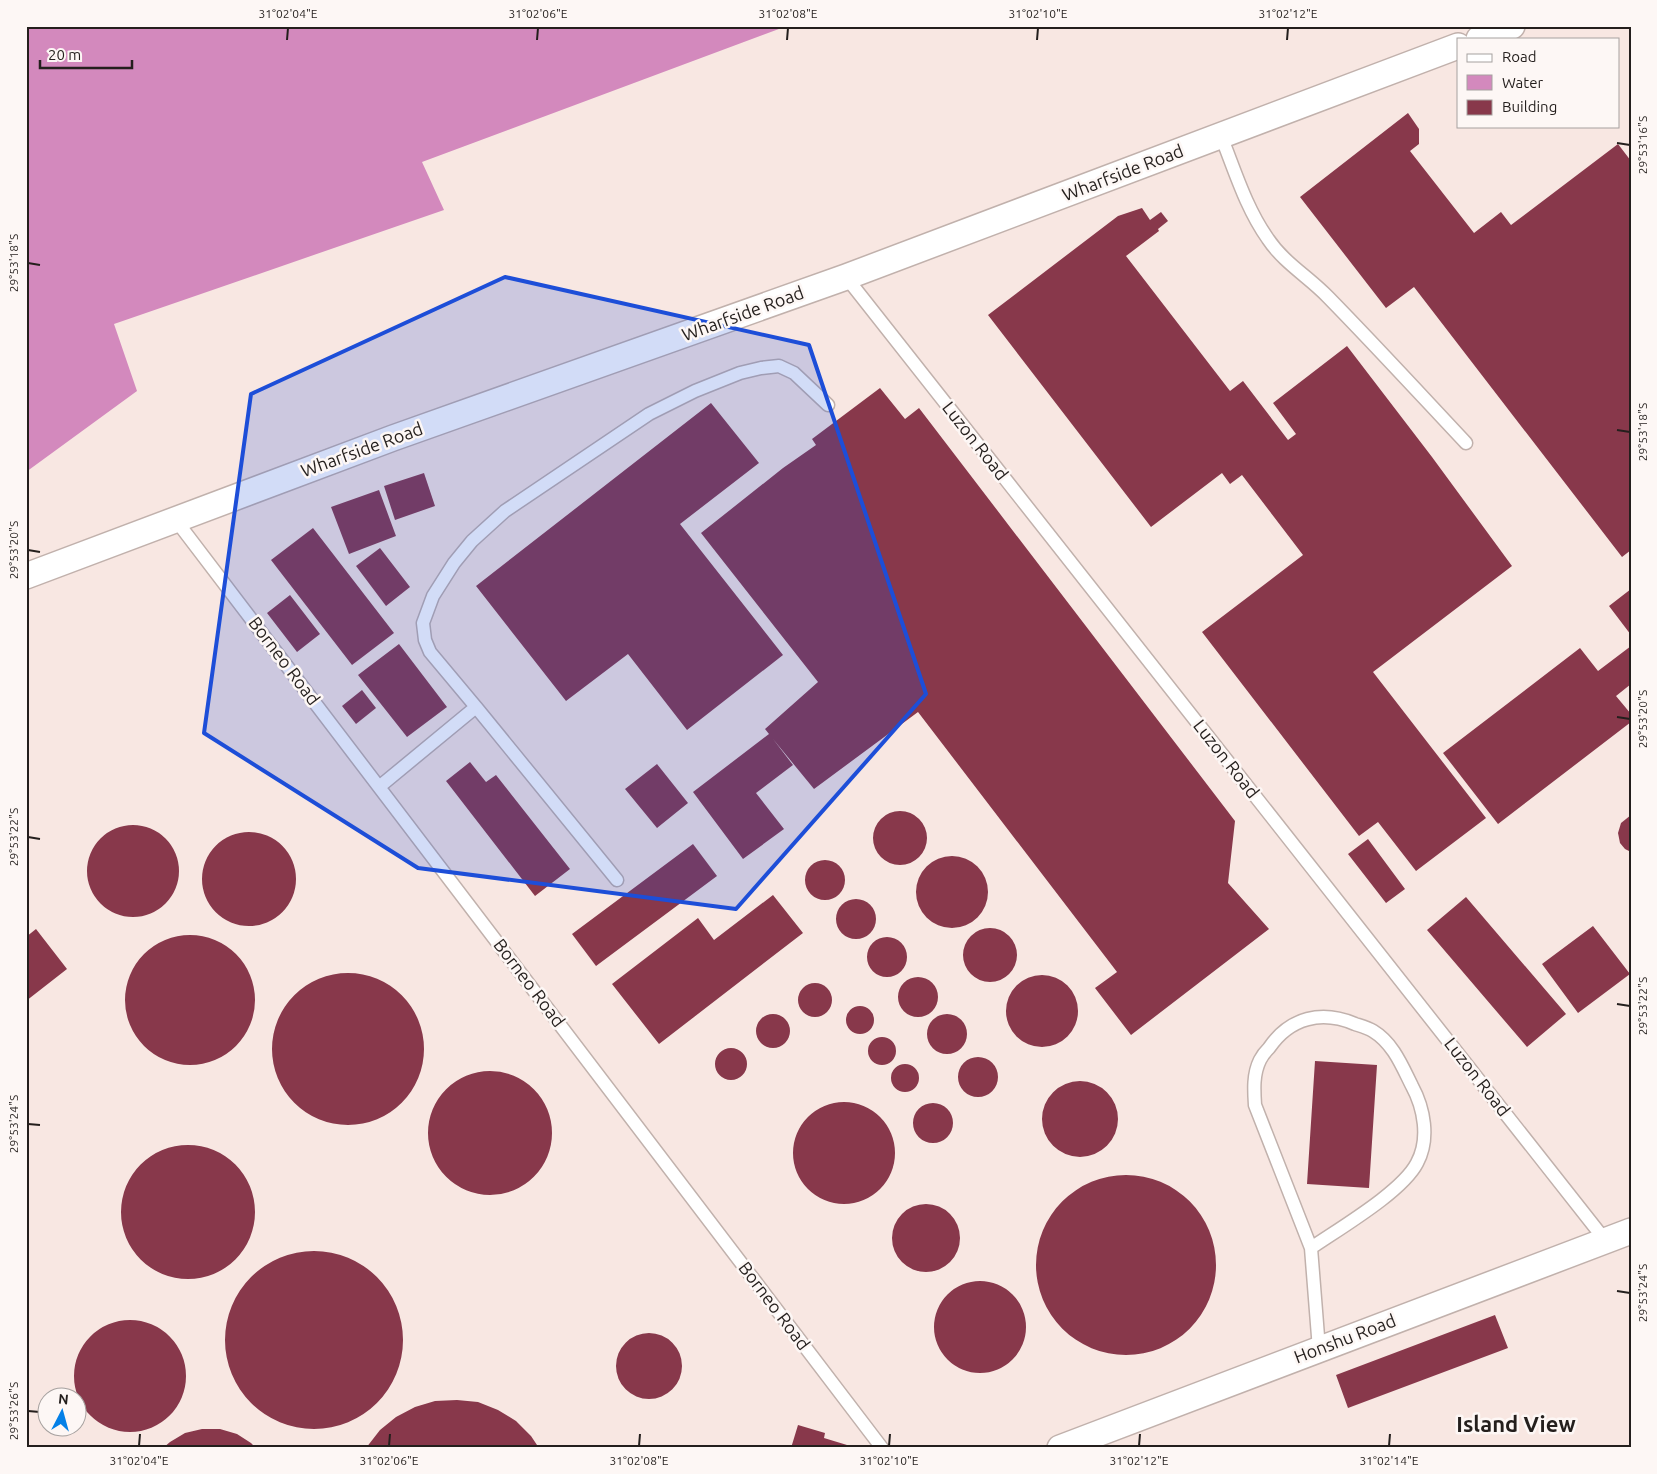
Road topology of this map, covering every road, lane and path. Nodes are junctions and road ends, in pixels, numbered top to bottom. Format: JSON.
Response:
{"nodes":[{"id":1,"x":1512,"y":26,"type":"edge"},
{"id":2,"x":1482,"y":38,"type":"edge"},
{"id":3,"x":1457,"y":46,"type":"edge"},
{"id":4,"x":1221,"y":136,"type":"junction"},
{"id":5,"x":846,"y":277,"type":"junction"},
{"id":6,"x":828,"y":405,"type":"dead end"},
{"id":7,"x":1466,"y":443,"type":"dead end"},
{"id":8,"x":175,"y":519,"type":"junction"},
{"id":9,"x":26,"y":576,"type":"edge"},
{"id":10,"x":476,"y":707,"type":"junction"},
{"id":11,"x":379,"y":787,"type":"junction"},
{"id":12,"x":617,"y":880,"type":"dead end"},
{"id":13,"x":1631,"y":1231,"type":"edge"},
{"id":14,"x":1605,"y":1240,"type":"junction"},
{"id":15,"x":1311,"y":1248,"type":"junction"},
{"id":16,"x":1319,"y":1349,"type":"junction"},
{"id":17,"x":882,"y":1448,"type":"edge"},
{"id":18,"x":1060,"y":1448,"type":"edge"}],
"edges":[{"from":1,"to":2,"type":"street"},
{"from":3,"to":4,"type":"street","name":"Wharfside Road"},
{"from":4,"to":5,"type":"street","name":"Wharfside Road"},
{"from":4,"to":7,"type":"lane"},
{"from":5,"to":8,"type":"street","name":"Wharfside Road"},
{"from":5,"to":14,"type":"lane","name":"Luzon Road"},
{"from":6,"to":10,"type":"lane"},
{"from":8,"to":9,"type":"street","name":"Wharfside Road"},
{"from":8,"to":11,"type":"lane","name":"Borneo Road"},
{"from":10,"to":11,"type":"lane"},
{"from":10,"to":12,"type":"lane"},
{"from":11,"to":17,"type":"lane","name":"Borneo Road"},
{"from":13,"to":14,"type":"street","name":"Honshu Road"},
{"from":14,"to":16,"type":"street","name":"Honshu Road"},
{"from":15,"to":15,"type":"lane"},
{"from":15,"to":16,"type":"lane"},
{"from":16,"to":18,"type":"street","name":"Honshu Road"}]}
